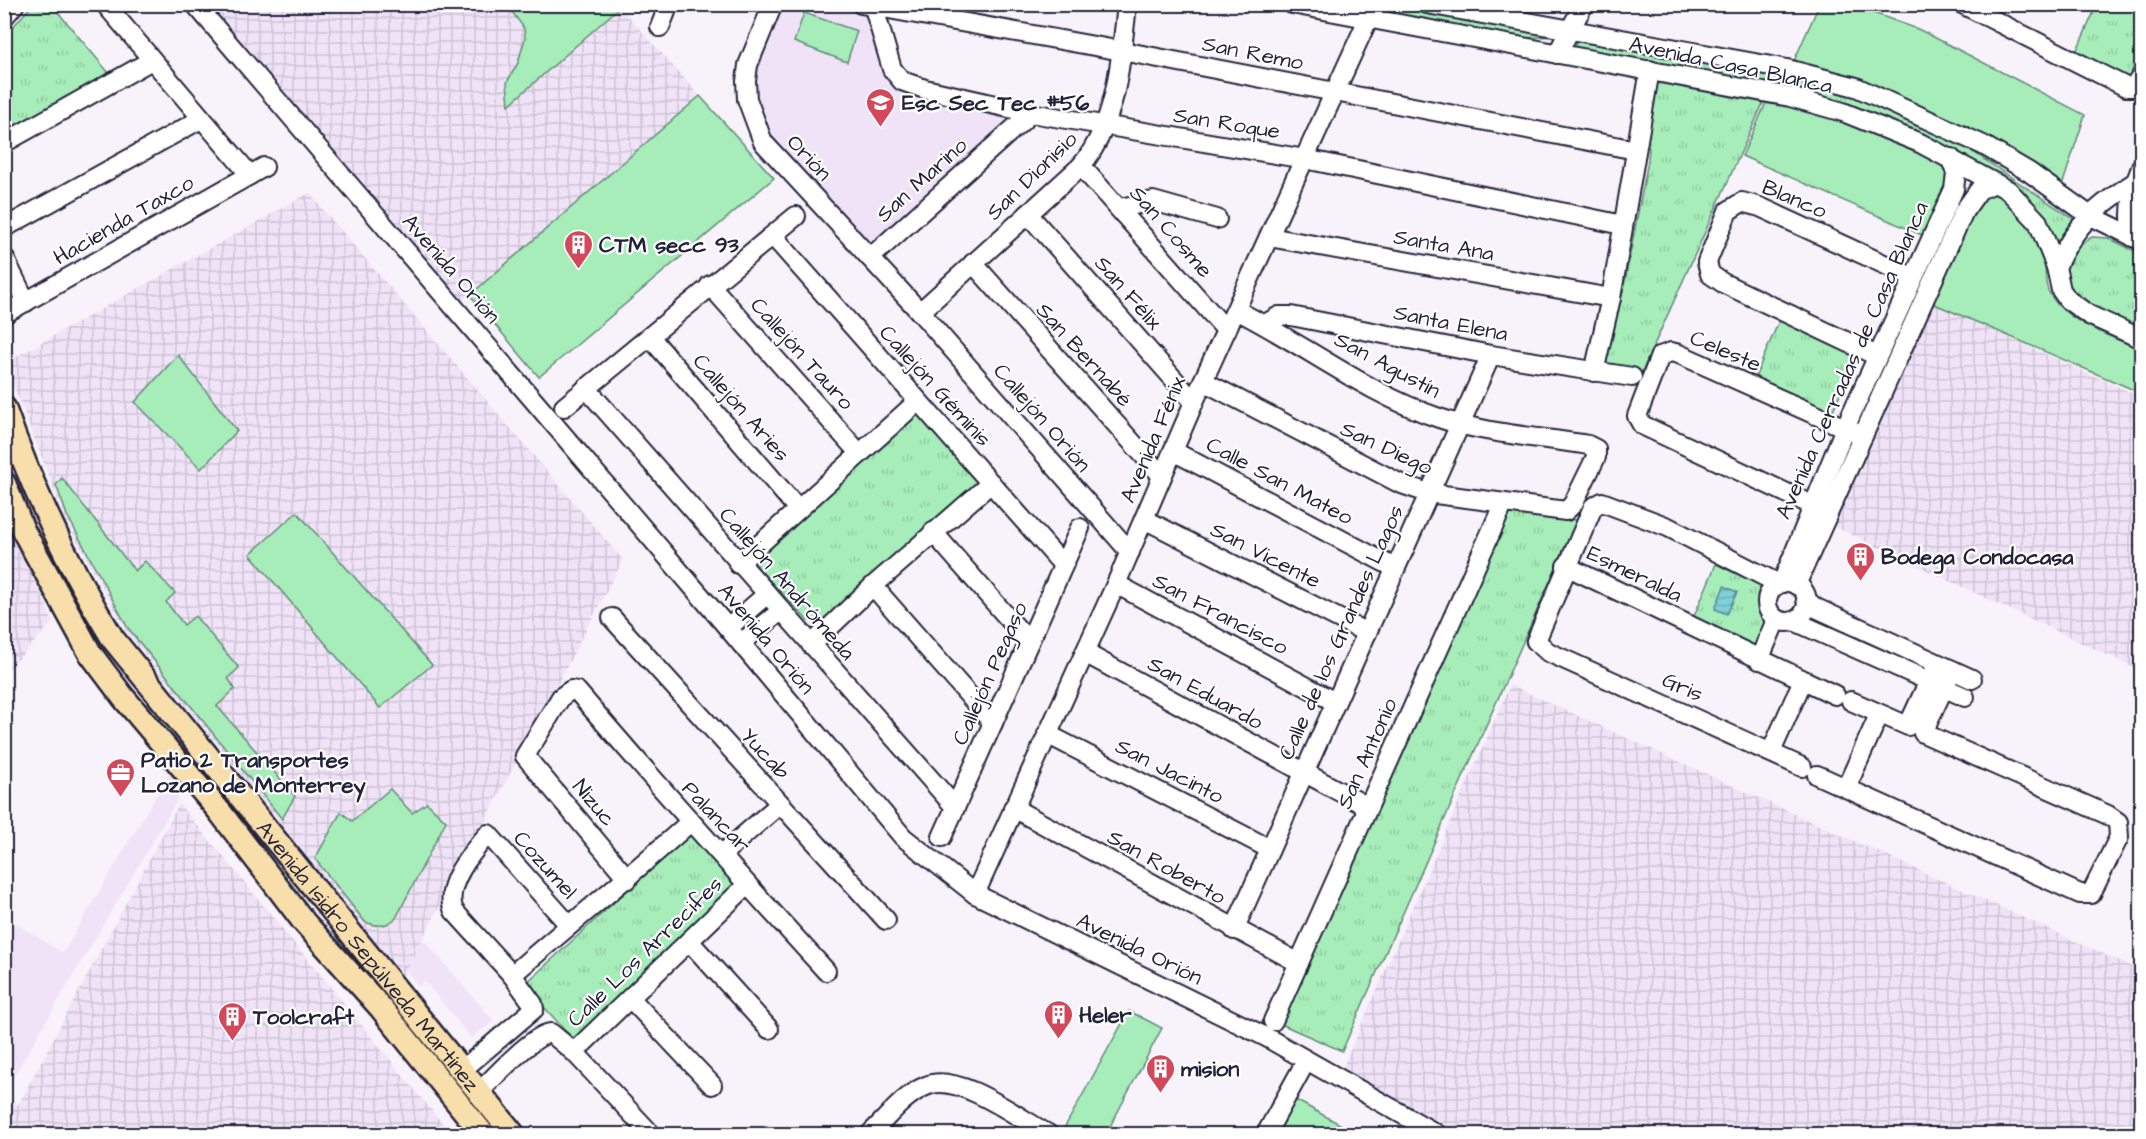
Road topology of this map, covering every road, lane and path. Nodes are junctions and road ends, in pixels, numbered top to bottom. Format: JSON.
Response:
{"nodes":[{"id":1,"x":15,"y":4,"type":"edge"},
{"id":2,"x":105,"y":4,"type":"edge"},
{"id":3,"x":195,"y":4,"type":"edge"},
{"id":4,"x":669,"y":4,"type":"edge"},
{"id":5,"x":773,"y":4,"type":"edge"},
{"id":6,"x":1127,"y":4,"type":"edge"},
{"id":7,"x":1292,"y":4,"type":"edge"},
{"id":8,"x":1427,"y":4,"type":"edge"},
{"id":9,"x":1584,"y":4,"type":"edge"},
{"id":10,"x":1962,"y":4,"type":"edge"},
{"id":11,"x":867,"y":6,"type":"edge"},
{"id":12,"x":1373,"y":11,"type":"edge"},
{"id":13,"x":4,"y":17,"type":"edge"},
{"id":14,"x":660,"y":27,"type":"dead end"},
{"id":15,"x":1572,"y":29,"type":"junction"},
{"id":16,"x":1122,"y":51,"type":"junction"},
{"id":17,"x":1557,"y":54,"type":"junction"},
{"id":18,"x":152,"y":60,"type":"junction"},
{"id":19,"x":1650,"y":70,"type":"junction"},
{"id":20,"x":2136,"y":81,"type":"edge"},
{"id":21,"x":1336,"y":93,"type":"junction"},
{"id":22,"x":1031,"y":113,"type":"junction"},
{"id":23,"x":201,"y":119,"type":"junction"},
{"id":24,"x":1105,"y":126,"type":"junction"},
{"id":25,"x":4,"y":143,"type":"edge"},
{"id":26,"x":1636,"y":150,"type":"junction"},
{"id":27,"x":1951,"y":158,"type":"junction"},
{"id":28,"x":1305,"y":159,"type":"junction"},
{"id":29,"x":1081,"y":166,"type":"junction"},
{"id":30,"x":2138,"y":173,"type":"edge"},
{"id":31,"x":1995,"y":183,"type":"junction"},
{"id":32,"x":1947,"y":203,"type":"junction"},
{"id":33,"x":1120,"y":208,"type":"junction"},
{"id":34,"x":1964,"y":211,"type":"junction"},
{"id":35,"x":1028,"y":214,"type":"junction"},
{"id":36,"x":2089,"y":215,"type":"junction"},
{"id":37,"x":796,"y":216,"type":"dead end"},
{"id":38,"x":1217,"y":219,"type":"dead end"},
{"id":39,"x":1623,"y":225,"type":"junction"},
{"id":40,"x":4,"y":228,"type":"edge"},
{"id":41,"x":773,"y":236,"type":"junction"},
{"id":42,"x":1269,"y":237,"type":"junction"},
{"id":43,"x":2137,"y":239,"type":"edge"},
{"id":44,"x":1929,"y":242,"type":"junction"},
{"id":45,"x":1947,"y":250,"type":"junction"},
{"id":46,"x":4,"y":257,"type":"edge"},
{"id":47,"x":870,"y":258,"type":"junction"},
{"id":48,"x":973,"y":263,"type":"junction"},
{"id":49,"x":2056,"y":267,"type":"junction"},
{"id":50,"x":1906,"y":274,"type":"junction"},
{"id":51,"x":710,"y":285,"type":"junction"},
{"id":52,"x":1611,"y":298,"type":"junction"},
{"id":53,"x":26,"y":302,"type":"junction"},
{"id":54,"x":1236,"y":310,"type":"junction"},
{"id":55,"x":920,"y":312,"type":"junction"},
{"id":56,"x":4,"y":314,"type":"edge"},
{"id":57,"x":1265,"y":324,"type":"junction"},
{"id":58,"x":1226,"y":330,"type":"junction"},
{"id":59,"x":651,"y":338,"type":"junction"},
{"id":60,"x":2142,"y":339,"type":"edge"},
{"id":61,"x":1871,"y":353,"type":"junction"},
{"id":62,"x":1491,"y":355,"type":"junction"},
{"id":63,"x":1594,"y":372,"type":"junction"},
{"id":64,"x":1632,"y":377,"type":"dead end"},
{"id":65,"x":1203,"y":381,"type":"junction"},
{"id":66,"x":586,"y":388,"type":"junction"},
{"id":67,"x":1864,"y":388,"type":"junction"},
{"id":68,"x":1882,"y":395,"type":"junction"},
{"id":69,"x":917,"y":402,"type":"junction"},
{"id":70,"x":1194,"y":402,"type":"junction"},
{"id":71,"x":564,"y":407,"type":"dead end"},
{"id":72,"x":4,"y":408,"type":"edge"},
{"id":73,"x":1460,"y":424,"type":"junction"},
{"id":74,"x":1840,"y":426,"type":"junction"},
{"id":75,"x":1863,"y":436,"type":"junction"},
{"id":76,"x":1173,"y":451,"type":"junction"},
{"id":77,"x":859,"y":453,"type":"junction"},
{"id":78,"x":1162,"y":476,"type":"junction"},
{"id":79,"x":4,"y":483,"type":"edge"},
{"id":80,"x":991,"y":483,"type":"junction"},
{"id":81,"x":1428,"y":493,"type":"junction"},
{"id":82,"x":1805,"y":502,"type":"junction"},
{"id":83,"x":1503,"y":505,"type":"junction"},
{"id":84,"x":797,"y":508,"type":"junction"},
{"id":85,"x":1566,"y":511,"type":"joint"},
{"id":86,"x":1144,"y":519,"type":"junction"},
{"id":87,"x":1080,"y":528,"type":"dead end"},
{"id":88,"x":933,"y":532,"type":"junction"},
{"id":89,"x":1803,"y":549,"type":"junction"},
{"id":90,"x":1130,"y":552,"type":"junction"},
{"id":91,"x":738,"y":564,"type":"junction"},
{"id":92,"x":1063,"y":565,"type":"junction"},
{"id":93,"x":1566,"y":566,"type":"junction"},
{"id":94,"x":1395,"y":568,"type":"junction"},
{"id":95,"x":1116,"y":584,"type":"junction"},
{"id":96,"x":873,"y":586,"type":"junction"},
{"id":97,"x":1791,"y":588,"type":"junction"},
{"id":98,"x":766,"y":595,"type":"junction"},
{"id":99,"x":781,"y":611,"type":"junction"},
{"id":100,"x":612,"y":618,"type":"dead end"},
{"id":101,"x":1785,"y":620,"type":"junction"},
{"id":102,"x":728,"y":628,"type":"junction"},
{"id":103,"x":1367,"y":633,"type":"junction"},
{"id":104,"x":1029,"y":642,"type":"junction"},
{"id":105,"x":741,"y":643,"type":"junction"},
{"id":106,"x":811,"y":645,"type":"junction"},
{"id":107,"x":1085,"y":653,"type":"junction"},
{"id":108,"x":1759,"y":660,"type":"junction"},
{"id":109,"x":1945,"y":666,"type":"junction"},
{"id":110,"x":1972,"y":679,"type":"dead end"},
{"id":111,"x":1803,"y":680,"type":"junction"},
{"id":112,"x":1937,"y":684,"type":"junction"},
{"id":113,"x":577,"y":691,"type":"joint"},
{"id":114,"x":1965,"y":697,"type":"dead end"},
{"id":115,"x":1335,"y":702,"type":"junction"},
{"id":116,"x":1879,"y":715,"type":"junction"},
{"id":117,"x":993,"y":723,"type":"junction"},
{"id":118,"x":1915,"y":730,"type":"junction"},
{"id":119,"x":1047,"y":734,"type":"junction"},
{"id":120,"x":1771,"y":752,"type":"junction"},
{"id":121,"x":1303,"y":772,"type":"junction"},
{"id":122,"x":1847,"y":786,"type":"junction"},
{"id":123,"x":780,"y":804,"type":"junction"},
{"id":124,"x":955,"y":807,"type":"junction"},
{"id":125,"x":1368,"y":807,"type":"junction"},
{"id":126,"x":1013,"y":808,"type":"junction"},
{"id":127,"x":689,"y":823,"type":"junction"},
{"id":128,"x":233,"y":829,"type":"junction"},
{"id":129,"x":942,"y":837,"type":"dead end"},
{"id":130,"x":1270,"y":849,"type":"junction"},
{"id":131,"x":284,"y":850,"type":"junction"},
{"id":132,"x":722,"y":854,"type":"junction"},
{"id":133,"x":628,"y":879,"type":"junction"},
{"id":134,"x":747,"y":885,"type":"junction"},
{"id":135,"x":975,"y":894,"type":"junction"},
{"id":136,"x":886,"y":920,"type":"dead end"},
{"id":137,"x":568,"y":925,"type":"junction"},
{"id":138,"x":1234,"y":930,"type":"junction"},
{"id":139,"x":689,"y":941,"type":"junction"},
{"id":140,"x":1299,"y":963,"type":"junction"},
{"id":141,"x":825,"y":971,"type":"dead end"},
{"id":142,"x":513,"y":975,"type":"junction"},
{"id":143,"x":630,"y":998,"type":"junction"},
{"id":144,"x":1273,"y":1021,"type":"dead end"},
{"id":145,"x":769,"y":1029,"type":"dead end"},
{"id":146,"x":574,"y":1052,"type":"junction"},
{"id":147,"x":1306,"y":1061,"type":"junction"},
{"id":148,"x":462,"y":1070,"type":"junction"},
{"id":149,"x":712,"y":1085,"type":"dead end"},
{"id":150,"x":479,"y":1092,"type":"junction"},
{"id":151,"x":483,"y":1134,"type":"edge"},
{"id":152,"x":513,"y":1134,"type":"edge"},
{"id":153,"x":651,"y":1134,"type":"edge"},
{"id":154,"x":870,"y":1134,"type":"edge"},
{"id":155,"x":1048,"y":1134,"type":"edge"},
{"id":156,"x":1266,"y":1134,"type":"edge"},
{"id":157,"x":1437,"y":1134,"type":"edge"}],
"edges":[{"from":1,"to":13,"type":"street"},
{"from":2,"to":18,"type":"street"},
{"from":3,"to":102,"type":"street","name":"Avenida Orión"},
{"from":4,"to":14,"type":"street"},
{"from":5,"to":47,"type":"street","name":"Orión"},
{"from":6,"to":16,"type":"street","name":"San Dionisio"},
{"from":7,"to":12,"type":"street","name":"Avenida Casa Blanca"},
{"from":8,"to":15,"type":"street","name":"Avenida Casa Blanca"},
{"from":9,"to":15,"type":"street"},
{"from":10,"to":20,"type":"street"},
{"from":11,"to":16,"type":"street","name":"San Remo"},
{"from":11,"to":22,"type":"street","name":"San Roque"},
{"from":12,"to":17,"type":"street","name":"Avenida Casa Blanca"},
{"from":12,"to":21,"type":"street","name":"Avenida Fénix"},
{"from":15,"to":17,"type":"street"},
{"from":15,"to":36,"type":"street","name":"Avenida Casa Blanca"},
{"from":16,"to":21,"type":"street","name":"San Remo"},
{"from":16,"to":24,"type":"street","name":"San Dionisio"},
{"from":17,"to":19,"type":"street","name":"Avenida Casa Blanca"},
{"from":18,"to":23,"type":"street"},
{"from":18,"to":25,"type":"street"},
{"from":19,"to":26,"type":"street"},
{"from":19,"to":27,"type":"street","name":"Avenida Casa Blanca"},
{"from":21,"to":26,"type":"street","name":"San Remo"},
{"from":21,"to":28,"type":"street","name":"Avenida Fénix"},
{"from":22,"to":24,"type":"street","name":"San Roque"},
{"from":22,"to":47,"type":"street","name":"San Marino"},
{"from":23,"to":40,"type":"street"},
{"from":23,"to":53,"type":"street","name":"Hacienda Taxco"},
{"from":24,"to":28,"type":"street","name":"San Roque"},
{"from":24,"to":29,"type":"street","name":"San Dionisio"},
{"from":26,"to":39,"type":"street"},
{"from":27,"to":31,"type":"street","name":"Avenida Casa Blanca"},
{"from":27,"to":32,"type":"street","name":"Avenida Cerradas de Casa Blanca"},
{"from":28,"to":39,"type":"street","name":"San Roque"},
{"from":28,"to":42,"type":"street","name":"Avenida Fénix"},
{"from":29,"to":33,"type":"street","name":"San Cosme"},
{"from":29,"to":35,"type":"street","name":"San Dionisio"},
{"from":30,"to":36,"type":"street"},
{"from":30,"to":43,"type":"street"},
{"from":31,"to":34,"type":"street","name":"Avenida Cerradas de Casa Blanca"},
{"from":31,"to":49,"type":"street","name":"Avenida Casa Blanca"},
{"from":32,"to":34,"type":"street"},
{"from":32,"to":44,"type":"street","name":"Avenida Cerradas de Casa Blanca"},
{"from":33,"to":38,"type":"street"},
{"from":33,"to":58,"type":"street","name":"San Cosme"},
{"from":34,"to":45,"type":"street","name":"Avenida Cerradas de Casa Blanca"},
{"from":35,"to":48,"type":"street","name":"San Dionisio"},
{"from":35,"to":70,"type":"street","name":"San Félix"},
{"from":36,"to":43,"type":"street","name":"Avenida Casa Blanca"},
{"from":36,"to":49,"type":"street"},
{"from":37,"to":41,"type":"street"},
{"from":39,"to":52,"type":"street"},
{"from":41,"to":51,"type":"street"},
{"from":41,"to":69,"type":"street","name":"Callejón Géminis"},
{"from":42,"to":52,"type":"street","name":"Santa Ana"},
{"from":42,"to":54,"type":"street","name":"Avenida Fénix"},
{"from":44,"to":45,"type":"street"},
{"from":44,"to":50,"type":"street","name":"Avenida Cerradas de Casa Blanca"},
{"from":45,"to":68,"type":"street","name":"Avenida Cerradas de Casa Blanca"},
{"from":46,"to":53,"type":"street"},
{"from":47,"to":55,"type":"street","name":"Orión"},
{"from":48,"to":55,"type":"street","name":"San Dionisio"},
{"from":48,"to":78,"type":"street","name":"San Bernabé"},
{"from":49,"to":60,"type":"street","name":"Avenida Casa Blanca"},
{"from":50,"to":61,"type":"street","name":"Avenida Cerradas de Casa Blanca"},
{"from":50,"to":61,"type":"street","name":"Blanco"},
{"from":51,"to":59,"type":"street"},
{"from":51,"to":77,"type":"street","name":"Callejón Tauro"},
{"from":52,"to":63,"type":"street"},
{"from":53,"to":56,"type":"street","name":"Hacienda Taxco"},
{"from":54,"to":57,"type":"street","name":"San Agustín"},
{"from":54,"to":58,"type":"street","name":"Avenida Fénix"},
{"from":55,"to":90,"type":"street","name":"Callejón Orión"},
{"from":57,"to":62,"type":"street","name":"Santa Elena"},
{"from":57,"to":73,"type":"street","name":"San Agustín"},
{"from":58,"to":65,"type":"street","name":"Avenida Fénix"},
{"from":59,"to":66,"type":"street"},
{"from":59,"to":84,"type":"street","name":"Callejón Aries"},
{"from":61,"to":67,"type":"street","name":"Avenida Cerradas de Casa Blanca"},
{"from":62,"to":63,"type":"street","name":"Santa Elena"},
{"from":62,"to":73,"type":"street","name":"Calle de los Grandes Lagos"},
{"from":63,"to":64,"type":"street","name":"Santa Elena"},
{"from":65,"to":70,"type":"street","name":"Avenida Fénix"},
{"from":65,"to":81,"type":"street","name":"San Diego"},
{"from":66,"to":71,"type":"street"},
{"from":66,"to":91,"type":"street","name":"Callejón Andrómeda"},
{"from":67,"to":68,"type":"street"},
{"from":67,"to":74,"type":"street","name":"Avenida Cerradas de Casa Blanca"},
{"from":68,"to":75,"type":"street","name":"Avenida Cerradas de Casa Blanca"},
{"from":69,"to":77,"type":"street"},
{"from":69,"to":80,"type":"street","name":"Callejón Géminis"},
{"from":70,"to":76,"type":"street","name":"Avenida Fénix"},
{"from":72,"to":131,"type":"main road","name":"Avenida Isidro Sepúlveda Martínez"},
{"from":73,"to":81,"type":"street","name":"Calle de los Grandes Lagos"},
{"from":73,"to":85,"type":"street","name":"San Agustín"},
{"from":74,"to":75,"type":"street"},
{"from":74,"to":82,"type":"street","name":"Avenida Cerradas de Casa Blanca"},
{"from":74,"to":82,"type":"street","name":"Celeste"},
{"from":75,"to":89,"type":"street","name":"Avenida Cerradas de Casa Blanca"},
{"from":76,"to":78,"type":"street","name":"Avenida Fénix"},
{"from":76,"to":94,"type":"street","name":"Calle San Mateo"},
{"from":77,"to":84,"type":"street"},
{"from":78,"to":86,"type":"street","name":"Avenida Fénix"},
{"from":79,"to":128,"type":"main road","name":"Avenida Isidro Sepúlveda Martínez"},
{"from":80,"to":88,"type":"street"},
{"from":80,"to":92,"type":"street","name":"Callejón Géminis"},
{"from":81,"to":83,"type":"street","name":"San Diego"},
{"from":81,"to":94,"type":"street","name":"Calle de los Grandes Lagos"},
{"from":82,"to":89,"type":"street","name":"Avenida Cerradas de Casa Blanca"},
{"from":83,"to":85,"type":"street","name":"San Diego"},
{"from":83,"to":125,"type":"street","name":"San Antonio"},
{"from":84,"to":91,"type":"street"},
{"from":86,"to":90,"type":"street","name":"Avenida Fénix"},
{"from":86,"to":103,"type":"street","name":"San Vicente"},
{"from":87,"to":92,"type":"street","name":"Callejón Pegaso"},
{"from":88,"to":96,"type":"street"},
{"from":88,"to":104,"type":"street"},
{"from":89,"to":97,"type":"street","name":"Avenida Cerradas de Casa Blanca"},
{"from":90,"to":95,"type":"street","name":"Avenida Fénix"},
{"from":91,"to":98,"type":"street","name":"Callejón Andrómeda"},
{"from":92,"to":104,"type":"street","name":"Callejón Pegaso"},
{"from":93,"to":97,"type":"street","name":"Esmeralda"},
{"from":93,"to":108,"type":"street","name":"Esmeralda"},
{"from":93,"to":120,"type":"street","name":"Gris"},
{"from":94,"to":103,"type":"street","name":"Calle de los Grandes Lagos"},
{"from":95,"to":107,"type":"street","name":"Avenida Fénix"},
{"from":95,"to":115,"type":"street","name":"San Francisco"},
{"from":96,"to":106,"type":"street"},
{"from":96,"to":117,"type":"street"},
{"from":97,"to":101,"type":"street"},
{"from":97,"to":101,"type":"street"},
{"from":97,"to":109,"type":"street","name":"Esmeralda"},
{"from":98,"to":99,"type":"street","name":"Callejón Andrómeda"},
{"from":98,"to":102,"type":"street"},
{"from":99,"to":105,"type":"street"},
{"from":99,"to":106,"type":"street","name":"Callejón Andrómeda"},
{"from":100,"to":123,"type":"street","name":"Yucab"},
{"from":101,"to":108,"type":"street"},
{"from":101,"to":112,"type":"street"},
{"from":102,"to":105,"type":"street","name":"Avenida Orión"},
{"from":103,"to":115,"type":"street","name":"Calle de los Grandes Lagos"},
{"from":104,"to":117,"type":"street","name":"Callejón Pegaso"},
{"from":105,"to":135,"type":"street","name":"Avenida Orión"},
{"from":106,"to":124,"type":"street","name":"Callejón Andrómeda"},
{"from":107,"to":119,"type":"street","name":"Avenida Fénix"},
{"from":107,"to":121,"type":"street","name":"San Eduardo"},
{"from":108,"to":111,"type":"street"},
{"from":109,"to":110,"type":"street","name":"Esmeralda"},
{"from":109,"to":112,"type":"street"},
{"from":111,"to":116,"type":"street"},
{"from":111,"to":120,"type":"street"},
{"from":112,"to":114,"type":"street"},
{"from":112,"to":118,"type":"street"},
{"from":113,"to":127,"type":"street","name":"Palancar"},
{"from":113,"to":133,"type":"street","name":"Nizuc"},
{"from":115,"to":121,"type":"street","name":"Calle de los Grandes Lagos"},
{"from":116,"to":118,"type":"street"},
{"from":116,"to":122,"type":"street"},
{"from":117,"to":124,"type":"street","name":"Callejón Pegaso"},
{"from":118,"to":122,"type":"street","name":"Gris"},
{"from":119,"to":126,"type":"street","name":"Avenida Fénix"},
{"from":119,"to":130,"type":"street","name":"San Jacinto"},
{"from":120,"to":122,"type":"street","name":"Gris"},
{"from":121,"to":125,"type":"street","name":"San Eduardo"},
{"from":121,"to":130,"type":"street","name":"Calle de los Grandes Lagos"},
{"from":123,"to":132,"type":"street"},
{"from":123,"to":136,"type":"street","name":"Yucab"},
{"from":124,"to":129,"type":"street","name":"Callejón Pegaso"},
{"from":125,"to":140,"type":"street","name":"San Antonio"},
{"from":126,"to":135,"type":"street","name":"Avenida Fénix"},
{"from":126,"to":138,"type":"street","name":"San Roberto"},
{"from":127,"to":132,"type":"street","name":"Palancar"},
{"from":127,"to":133,"type":"street"},
{"from":128,"to":131,"type":"main road"},
{"from":128,"to":151,"type":"main road","name":"Avenida Isidro Sepúlveda Martínez"},
{"from":130,"to":138,"type":"street","name":"Calle de los Grandes Lagos"},
{"from":131,"to":148,"type":"main road","name":"Avenida Isidro Sepúlveda Martínez"},
{"from":132,"to":134,"type":"street","name":"Palancar"},
{"from":133,"to":137,"type":"street"},
{"from":134,"to":139,"type":"street","name":"Calle Los Arrecifes"},
{"from":134,"to":141,"type":"street","name":"Palancar"},
{"from":135,"to":147,"type":"street","name":"Avenida Orión"},
{"from":137,"to":142,"type":"street"},
{"from":137,"to":142,"type":"street","name":"Cozumel"},
{"from":138,"to":140,"type":"street","name":"San Roberto"},
{"from":139,"to":143,"type":"street","name":"Calle Los Arrecifes"},
{"from":139,"to":145,"type":"street"},
{"from":140,"to":144,"type":"street","name":"San Antonio"},
{"from":142,"to":148,"type":"street","name":"Calle Los Arrecifes"},
{"from":143,"to":146,"type":"street","name":"Calle Los Arrecifes"},
{"from":143,"to":149,"type":"street"},
{"from":146,"to":150,"type":"street","name":"Calle Los Arrecifes"},
{"from":146,"to":153,"type":"street"},
{"from":147,"to":156,"type":"street"},
{"from":147,"to":157,"type":"street","name":"Avenida Orión"},
{"from":148,"to":150,"type":"main road","name":"Avenida Isidro Sepúlveda Martínez"},
{"from":150,"to":152,"type":"main road","name":"Avenida Isidro Sepúlveda Martínez"},
{"from":154,"to":155,"type":"street"}]}
